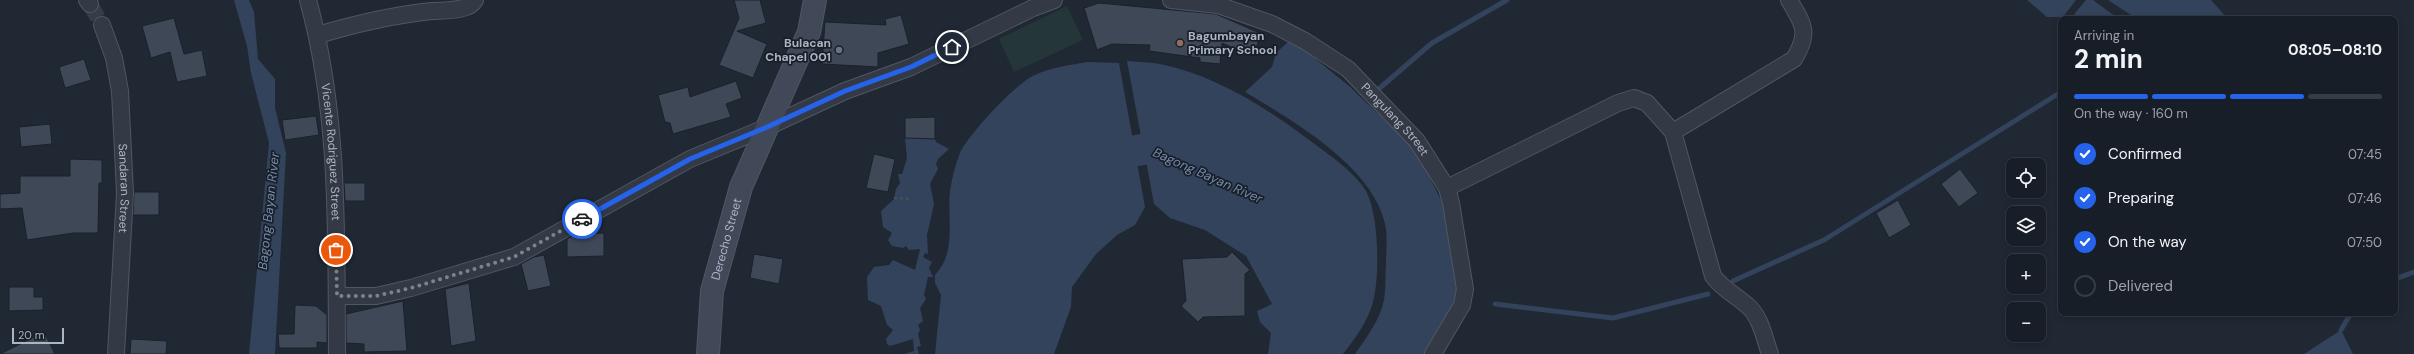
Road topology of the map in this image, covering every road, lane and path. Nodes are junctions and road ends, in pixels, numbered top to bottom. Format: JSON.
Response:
{"nodes":[{"id":1,"x":308,"y":0,"type":"edge"},
{"id":2,"x":475,"y":0,"type":"edge"},
{"id":3,"x":815,"y":0,"type":"edge"},
{"id":4,"x":1054,"y":0,"type":"edge"},
{"id":5,"x":1171,"y":0,"type":"edge"},
{"id":6,"x":1789,"y":0,"type":"edge"},
{"id":7,"x":1221,"y":3,"type":"edge"},
{"id":8,"x":102,"y":25,"type":"tunnel mouth"},
{"id":9,"x":318,"y":35,"type":"junction"},
{"id":10,"x":765,"y":128,"type":"junction"},
{"id":11,"x":1672,"y":132,"type":"junction"},
{"id":12,"x":1447,"y":188,"type":"junction"},
{"id":13,"x":894,"y":198,"type":"dead end"},
{"id":14,"x":910,"y":199,"type":"dead end"},
{"id":15,"x":337,"y":296,"type":"junction"},
{"id":16,"x":116,"y":354,"type":"edge"},
{"id":17,"x":337,"y":354,"type":"edge"},
{"id":18,"x":708,"y":354,"type":"edge"},
{"id":19,"x":1433,"y":354,"type":"edge"},
{"id":20,"x":1770,"y":354,"type":"edge"}],
"edges":[{"from":1,"to":9,"type":"street","name":"Vicente Rodriguez Street"},
{"from":2,"to":9,"type":"street"},
{"from":3,"to":10,"type":"main road","name":"Derecho Street"},
{"from":4,"to":10,"type":"street"},
{"from":5,"to":7,"type":"street","name":"Pangulang Street"},
{"from":6,"to":11,"type":"street"},
{"from":7,"to":12,"type":"street","name":"Pangulang Street"},
{"from":8,"to":16,"type":"street","name":"Sandaran Street"},
{"from":9,"to":15,"type":"street","name":"Vicente Rodriguez Street"},
{"from":10,"to":15,"type":"street"},
{"from":10,"to":18,"type":"main road","name":"Derecho Street"},
{"from":11,"to":12,"type":"street"},
{"from":11,"to":20,"type":"street"},
{"from":12,"to":19,"type":"street","name":"Pangulang Street"},
{"from":13,"to":14,"type":"path"},
{"from":15,"to":17,"type":"street","name":"Vicente Rodriguez Street"}]}
